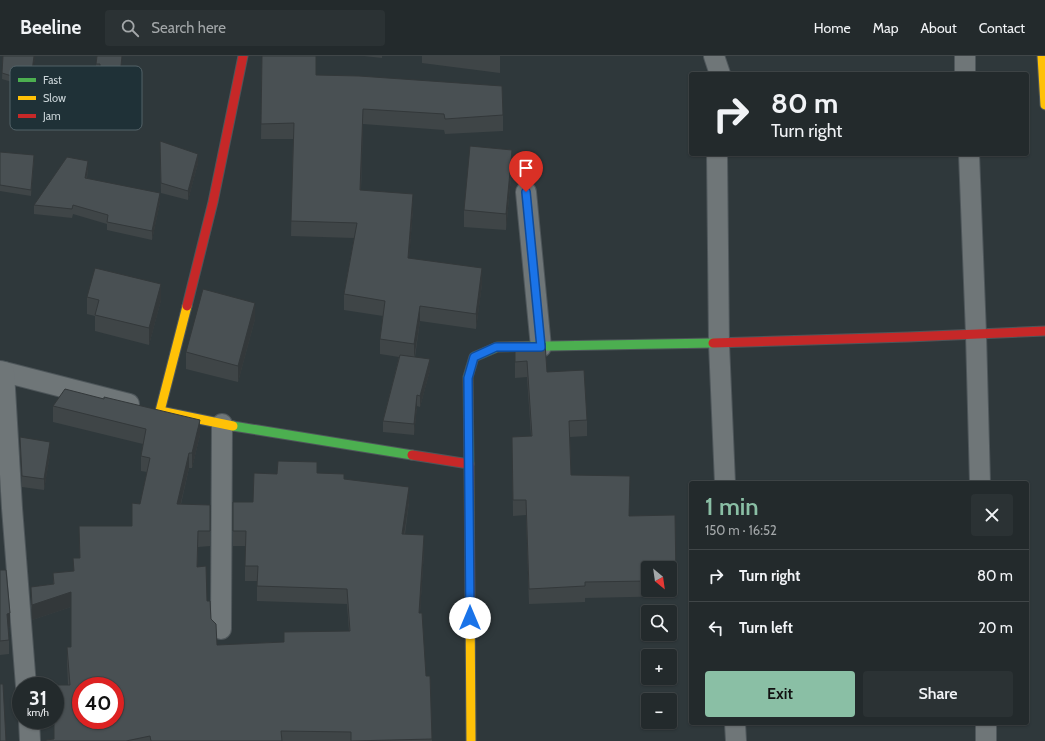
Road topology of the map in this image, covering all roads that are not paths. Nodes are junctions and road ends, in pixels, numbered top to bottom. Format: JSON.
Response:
{"nodes":[{"id":1,"x":243,"y":56,"type":"edge"},
{"id":2,"x":714,"y":56,"type":"edge"},
{"id":3,"x":965,"y":56,"type":"edge"},
{"id":4,"x":1042,"y":56,"type":"edge"},
{"id":5,"x":719,"y":72,"type":"edge"},
{"id":6,"x":965,"y":72,"type":"edge"},
{"id":7,"x":1045,"y":105,"type":"edge"},
{"id":8,"x":717,"y":156,"type":"edge"},
{"id":9,"x":969,"y":156,"type":"edge"},
{"id":10,"x":526,"y":192,"type":"dead end"},
{"id":11,"x":1045,"y":331,"type":"edge"},
{"id":12,"x":976,"y":334,"type":"junction"},
{"id":13,"x":718,"y":344,"type":"junction"},
{"id":14,"x":541,"y":347,"type":"junction"},
{"id":15,"x":2,"y":372,"type":"edge"},
{"id":16,"x":160,"y":411,"type":"junction"},
{"id":17,"x":222,"y":424,"type":"junction"},
{"id":18,"x":469,"y":464,"type":"junction"},
{"id":19,"x":725,"y":481,"type":"edge"},
{"id":20,"x":980,"y":481,"type":"edge"},
{"id":21,"x":6,"y":509,"type":"edge"},
{"id":22,"x":221,"y":629,"type":"dead end"},
{"id":23,"x":25,"y":677,"type":"edge"},
{"id":24,"x":736,"y":725,"type":"edge"},
{"id":25,"x":986,"y":725,"type":"edge"},
{"id":26,"x":29,"y":729,"type":"edge"},
{"id":27,"x":30,"y":741,"type":"edge"},
{"id":28,"x":472,"y":741,"type":"edge"},
{"id":29,"x":736,"y":741,"type":"edge"},
{"id":30,"x":986,"y":741,"type":"edge"}],
"edges":[{"from":1,"to":16,"type":"street"},
{"from":2,"to":5,"type":"street"},
{"from":3,"to":6,"type":"street"},
{"from":4,"to":7,"type":"street"},
{"from":8,"to":13,"type":"street"},
{"from":9,"to":12,"type":"street"},
{"from":10,"to":14,"type":"street"},
{"from":11,"to":12,"type":"street"},
{"from":12,"to":13,"type":"street"},
{"from":12,"to":20,"type":"street"},
{"from":13,"to":14,"type":"street"},
{"from":13,"to":19,"type":"street"},
{"from":14,"to":18,"type":"street"},
{"from":15,"to":16,"type":"street"},
{"from":15,"to":21,"type":"street"},
{"from":16,"to":17,"type":"street"},
{"from":17,"to":18,"type":"street"},
{"from":17,"to":22,"type":"street"},
{"from":18,"to":28,"type":"street"},
{"from":21,"to":23,"type":"street"},
{"from":24,"to":29,"type":"street"},
{"from":25,"to":30,"type":"street"},
{"from":26,"to":27,"type":"street"}]}
